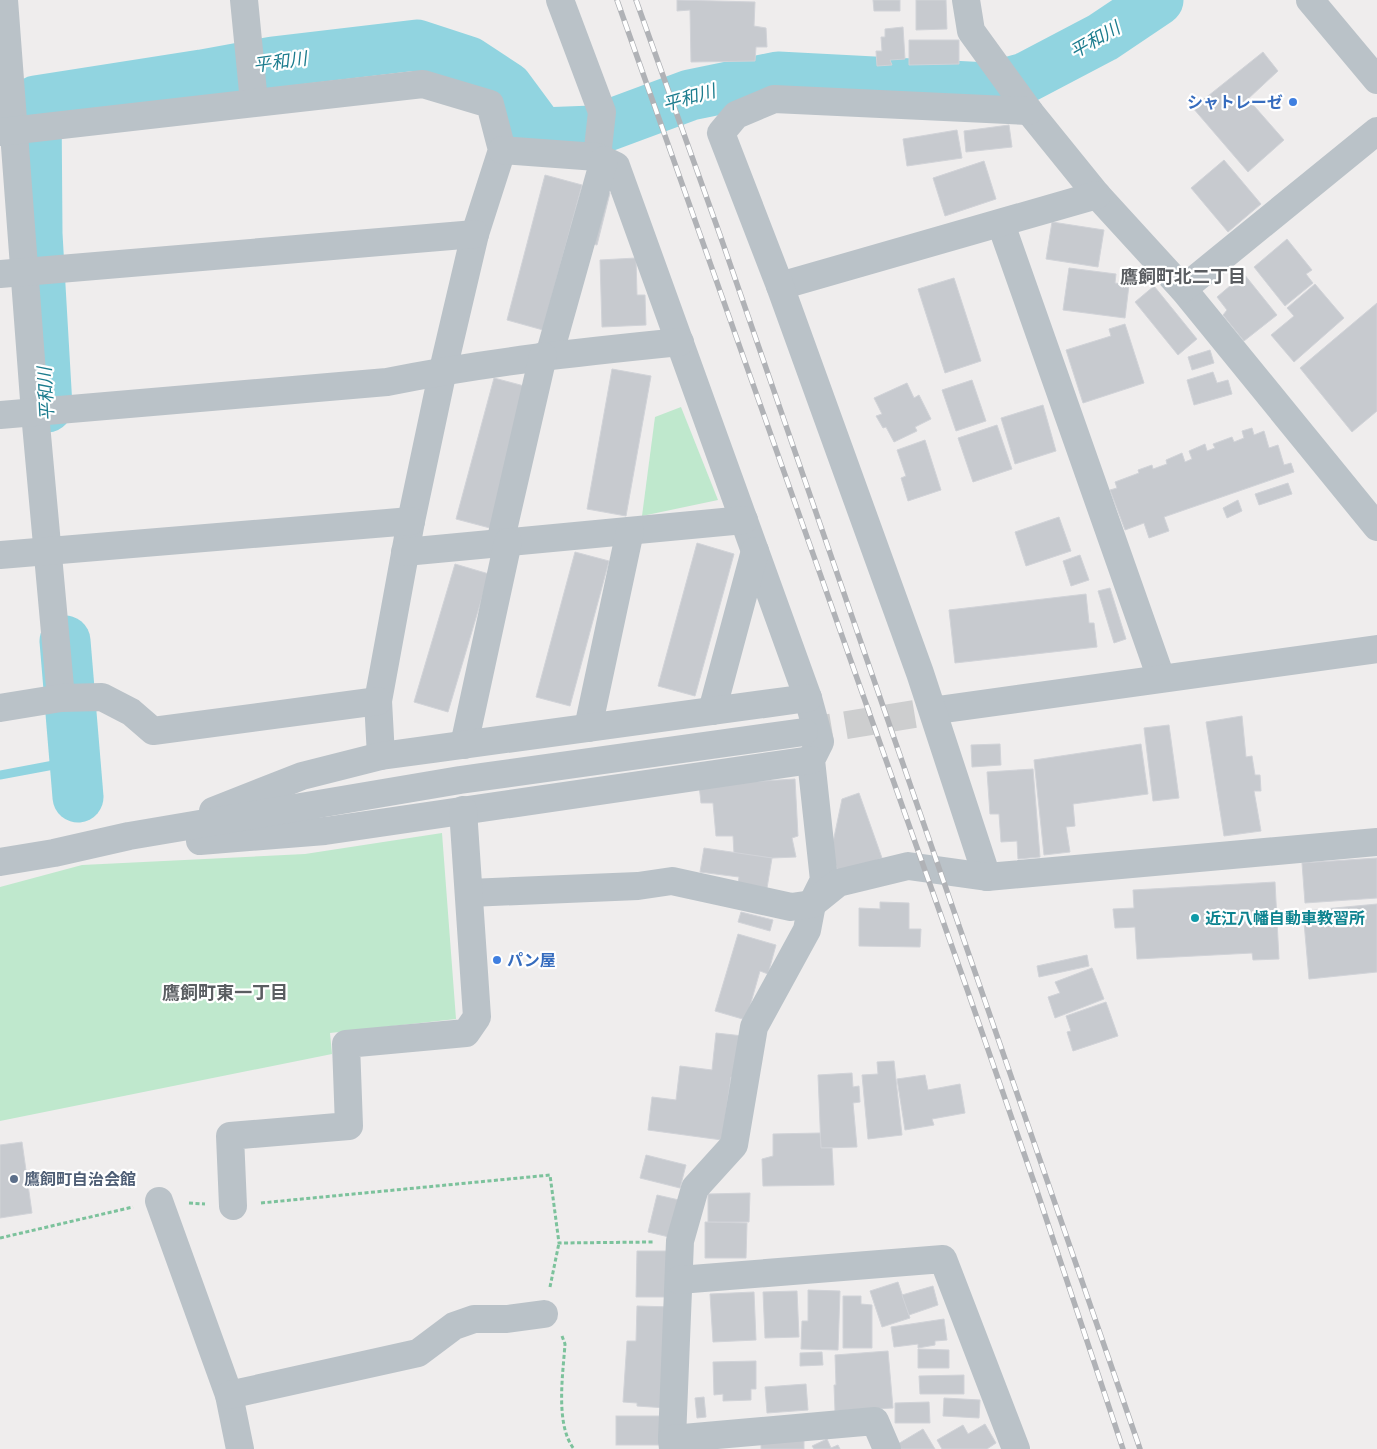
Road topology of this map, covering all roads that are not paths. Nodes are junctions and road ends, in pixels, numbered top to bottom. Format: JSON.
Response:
{"nodes":[{"id":1,"x":4,"y":0,"type":"edge"},
{"id":2,"x":244,"y":0,"type":"edge"},
{"id":3,"x":560,"y":0,"type":"edge"},
{"id":4,"x":966,"y":0,"type":"edge"},
{"id":5,"x":1310,"y":0,"type":"edge"},
{"id":6,"x":1377,"y":80,"type":"edge"},
{"id":7,"x":254,"y":102,"type":"junction"},
{"id":8,"x":1029,"y":111,"type":"junction"},
{"id":9,"x":6,"y":131,"type":"edge"},
{"id":10,"x":1377,"y":131,"type":"edge"},
{"id":11,"x":502,"y":150,"type":"junction"},
{"id":12,"x":600,"y":158,"type":"junction"},
{"id":13,"x":1097,"y":196,"type":"junction"},
{"id":14,"x":1001,"y":224,"type":"junction"},
{"id":15,"x":475,"y":234,"type":"junction"},
{"id":16,"x":12,"y":274,"type":"edge"},
{"id":17,"x":780,"y":286,"type":"junction"},
{"id":18,"x":1183,"y":289,"type":"junction"},
{"id":19,"x":680,"y":342,"type":"junction"},
{"id":20,"x":546,"y":356,"type":"junction"},
{"id":21,"x":443,"y":370,"type":"junction"},
{"id":22,"x":35,"y":412,"type":"junction"},
{"id":23,"x":0,"y":415,"type":"edge"},
{"id":24,"x":744,"y":520,"type":"junction"},
{"id":25,"x":411,"y":521,"type":"junction"},
{"id":26,"x":1377,"y":527,"type":"edge"},
{"id":27,"x":630,"y":531,"type":"junction"},
{"id":28,"x":504,"y":542,"type":"junction"},
{"id":29,"x":47,"y":550,"type":"junction"},
{"id":30,"x":755,"y":551,"type":"junction"},
{"id":31,"x":405,"y":552,"type":"junction"},
{"id":32,"x":0,"y":554,"type":"edge"},
{"id":33,"x":1377,"y":649,"type":"edge"},
{"id":34,"x":1161,"y":678,"type":"junction"},
{"id":35,"x":61,"y":698,"type":"junction"},
{"id":36,"x":808,"y":698,"type":"junction"},
{"id":37,"x":378,"y":701,"type":"junction"},
{"id":38,"x":0,"y":708,"type":"edge"},
{"id":39,"x":945,"y":709,"type":"tunnel mouth"},
{"id":40,"x":712,"y":711,"type":"junction"},
{"id":41,"x":588,"y":728,"type":"junction"},
{"id":42,"x":804,"y":732,"type":"tunnel mouth"},
{"id":43,"x":464,"y":744,"type":"junction"},
{"id":44,"x":381,"y":756,"type":"junction"},
{"id":45,"x":811,"y":760,"type":"junction"},
{"id":46,"x":463,"y":810,"type":"junction"},
{"id":47,"x":162,"y":831,"type":"junction"},
{"id":48,"x":1377,"y":842,"type":"edge"},
{"id":49,"x":54,"y":853,"type":"junction"},
{"id":50,"x":0,"y":862,"type":"edge"},
{"id":51,"x":987,"y":877,"type":"junction"},
{"id":52,"x":469,"y":893,"type":"junction"},
{"id":53,"x":812,"y":904,"type":"junction"},
{"id":54,"x":159,"y":1201,"type":"road end"},
{"id":55,"x":233,"y":1206,"type":"road end"},
{"id":56,"x":679,"y":1280,"type":"junction"},
{"id":57,"x":544,"y":1314,"type":"road end"},
{"id":58,"x":229,"y":1395,"type":"junction"},
{"id":59,"x":673,"y":1444,"type":"edge"},
{"id":60,"x":240,"y":1449,"type":"edge"},
{"id":61,"x":887,"y":1449,"type":"edge"},
{"id":62,"x":1016,"y":1449,"type":"edge"}],
"edges":[{"from":1,"to":9,"type":"street"},
{"from":2,"to":7,"type":"street"},
{"from":3,"to":12,"type":"street"},
{"from":4,"to":8,"type":"street"},
{"from":5,"to":6,"type":"street"},
{"from":7,"to":9,"type":"street"},
{"from":7,"to":11,"type":"street"},
{"from":8,"to":13,"type":"street"},
{"from":8,"to":17,"type":"street"},
{"from":9,"to":16,"type":"street"},
{"from":10,"to":18,"type":"street"},
{"from":11,"to":12,"type":"street"},
{"from":11,"to":15,"type":"street"},
{"from":12,"to":19,"type":"street"},
{"from":12,"to":20,"type":"street"},
{"from":13,"to":14,"type":"street"},
{"from":13,"to":18,"type":"street"},
{"from":14,"to":17,"type":"street"},
{"from":14,"to":34,"type":"street"},
{"from":15,"to":16,"type":"street"},
{"from":15,"to":21,"type":"street"},
{"from":16,"to":22,"type":"street"},
{"from":17,"to":51,"type":"street"},
{"from":18,"to":26,"type":"street"},
{"from":19,"to":20,"type":"street"},
{"from":19,"to":24,"type":"street"},
{"from":20,"to":21,"type":"street"},
{"from":20,"to":28,"type":"street"},
{"from":21,"to":22,"type":"street"},
{"from":21,"to":25,"type":"street"},
{"from":22,"to":23,"type":"street"},
{"from":22,"to":29,"type":"street"},
{"from":24,"to":27,"type":"street"},
{"from":24,"to":30,"type":"street"},
{"from":25,"to":29,"type":"street"},
{"from":25,"to":31,"type":"street"},
{"from":27,"to":28,"type":"street"},
{"from":27,"to":41,"type":"street"},
{"from":28,"to":31,"type":"street"},
{"from":28,"to":43,"type":"street"},
{"from":29,"to":32,"type":"street"},
{"from":29,"to":35,"type":"street"},
{"from":30,"to":36,"type":"street"},
{"from":30,"to":40,"type":"street"},
{"from":31,"to":37,"type":"street"},
{"from":33,"to":34,"type":"street"},
{"from":34,"to":39,"type":"street"},
{"from":35,"to":37,"type":"street"},
{"from":35,"to":38,"type":"street"},
{"from":36,"to":40,"type":"street"},
{"from":36,"to":45,"type":"street"},
{"from":37,"to":44,"type":"street"},
{"from":40,"to":41,"type":"street"},
{"from":41,"to":43,"type":"street"},
{"from":42,"to":47,"type":"street"},
{"from":43,"to":44,"type":"street"},
{"from":44,"to":47,"type":"street"},
{"from":45,"to":46,"type":"street"},
{"from":45,"to":53,"type":"street"},
{"from":46,"to":49,"type":"street"},
{"from":46,"to":52,"type":"street"},
{"from":47,"to":49,"type":"street"},
{"from":48,"to":51,"type":"street"},
{"from":49,"to":50,"type":"street"},
{"from":51,"to":53,"type":"street"},
{"from":52,"to":53,"type":"street"},
{"from":52,"to":55,"type":"street"},
{"from":53,"to":56,"type":"street"},
{"from":54,"to":58,"type":"street"},
{"from":56,"to":59,"type":"street"},
{"from":56,"to":62,"type":"street"},
{"from":57,"to":58,"type":"street"},
{"from":58,"to":60,"type":"street"},
{"from":59,"to":61,"type":"street"}]}
